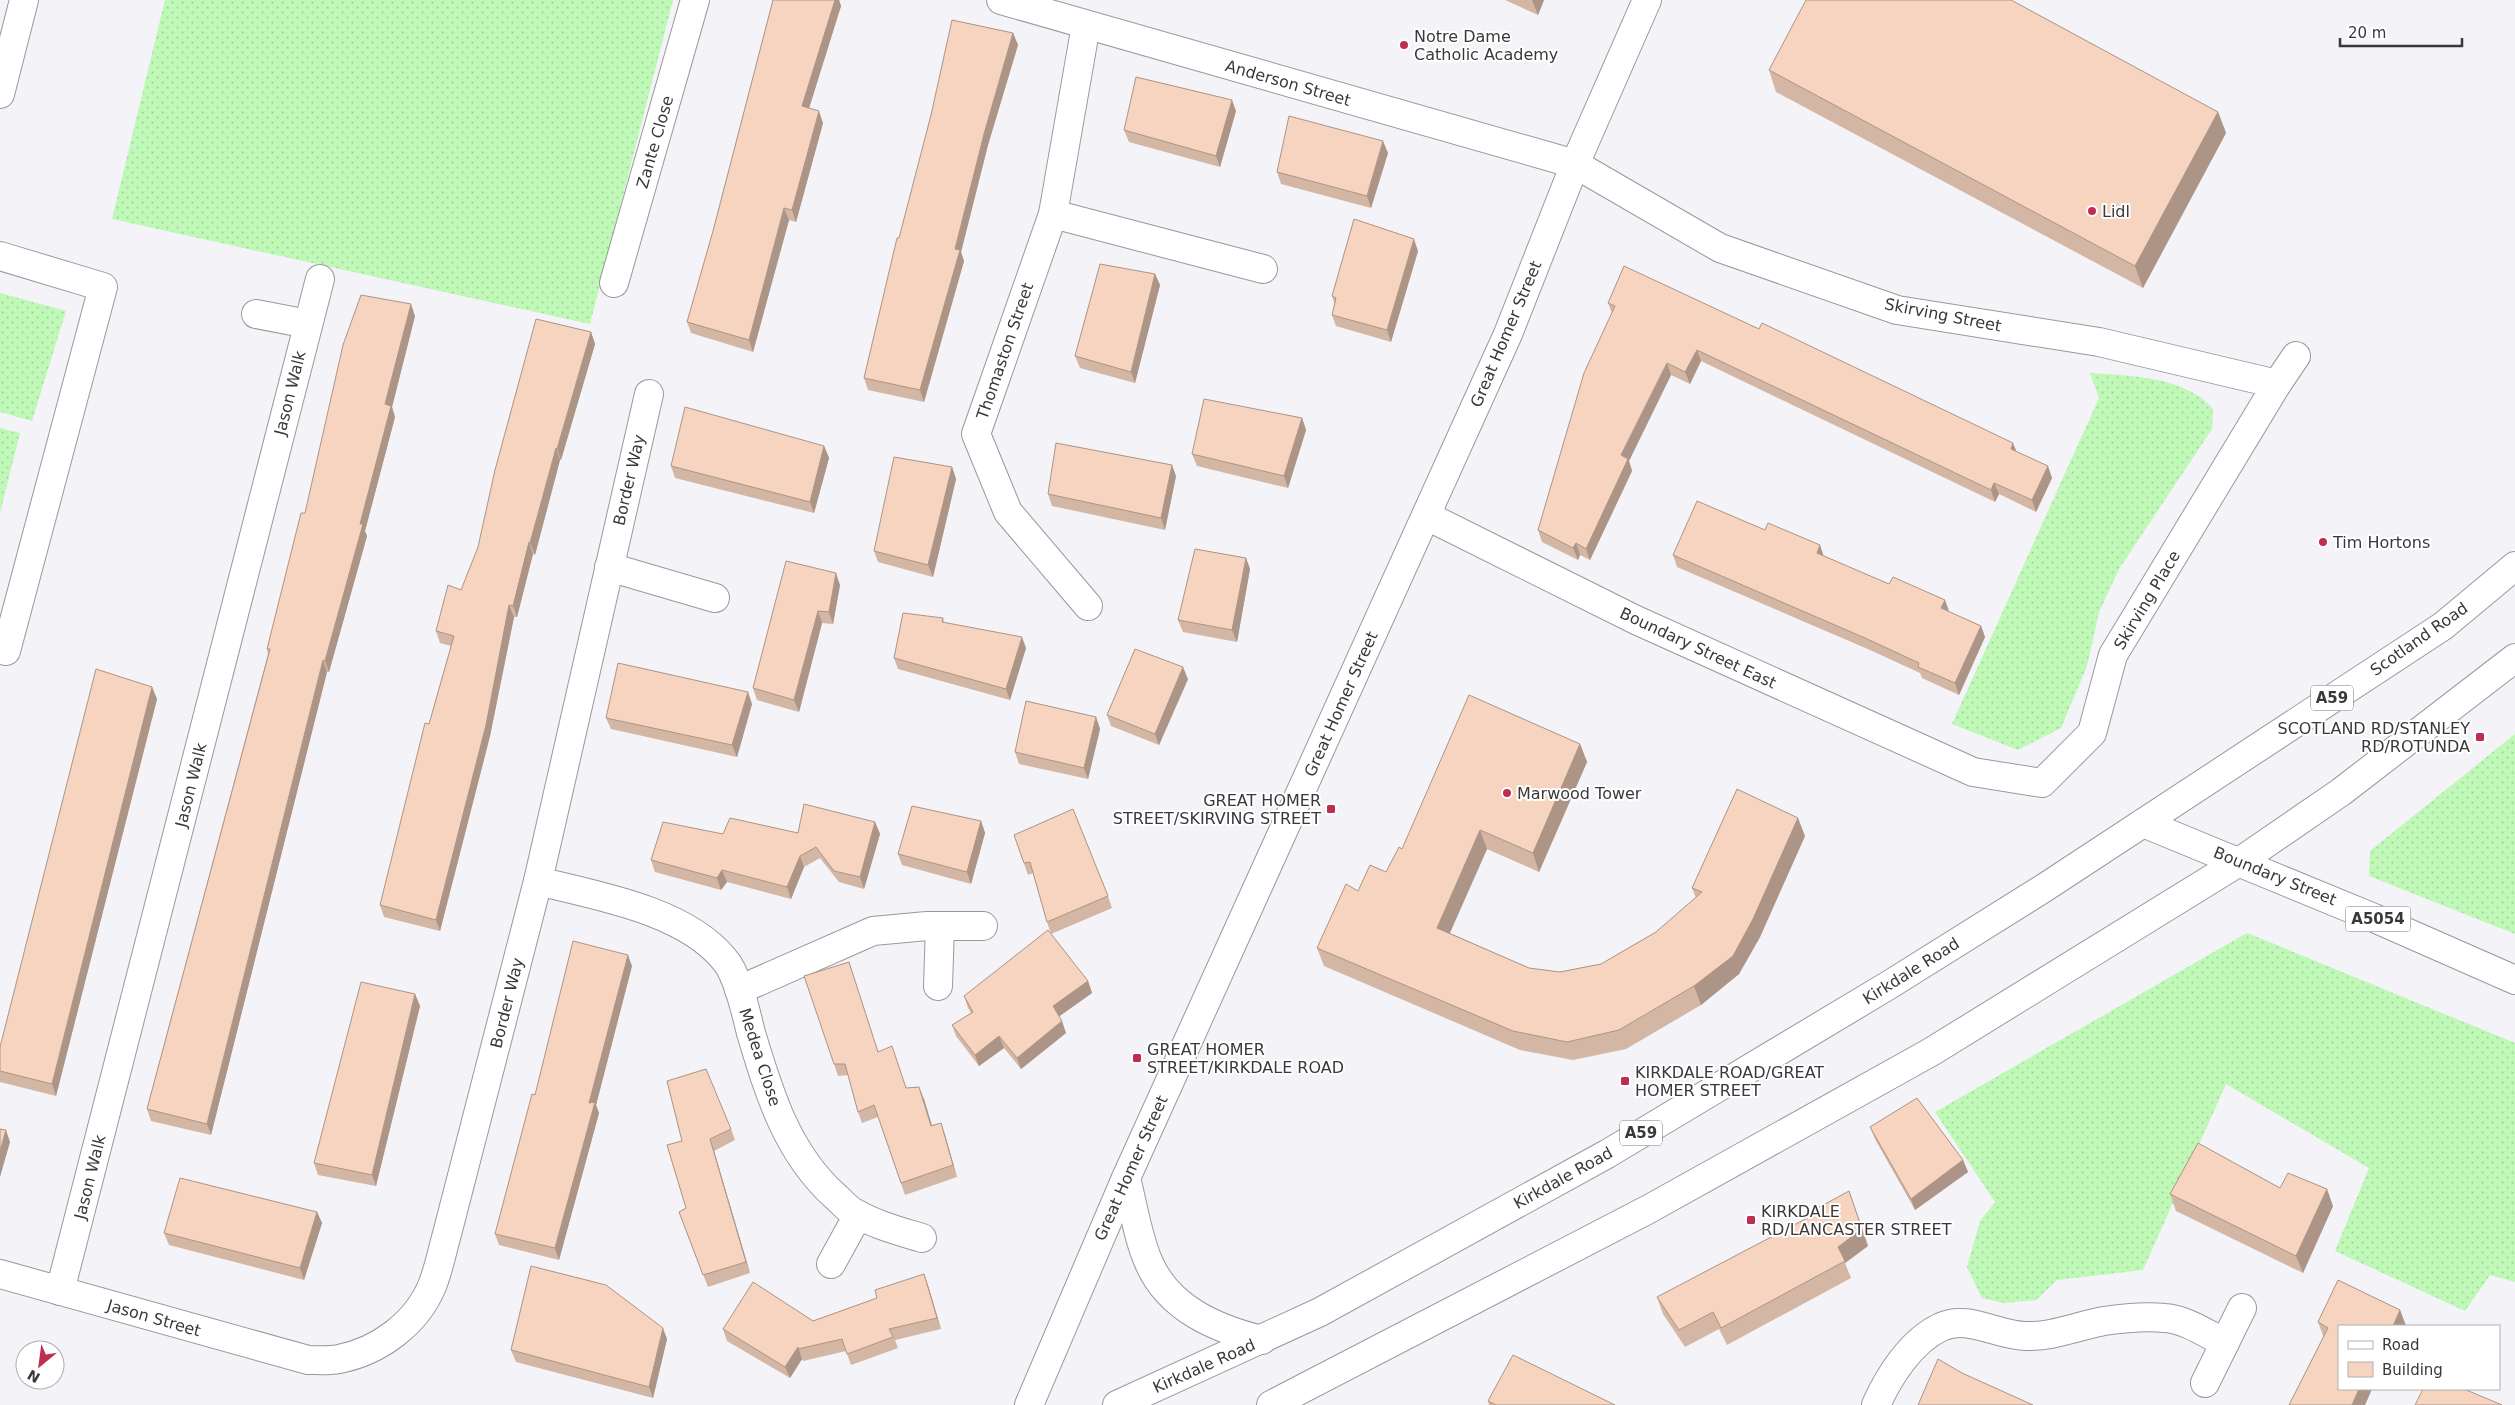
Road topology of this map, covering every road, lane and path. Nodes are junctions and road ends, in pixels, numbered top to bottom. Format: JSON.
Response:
{"nodes":[{"id":1,"x":24,"y":0,"type":"edge"},
{"id":2,"x":695,"y":0,"type":"edge"},
{"id":3,"x":1001,"y":0,"type":"edge"},
{"id":4,"x":1647,"y":0,"type":"edge"},
{"id":5,"x":1086,"y":25,"type":"junction"},
{"id":6,"x":0,"y":94,"type":"edge"},
{"id":7,"x":1575,"y":164,"type":"junction"},
{"id":8,"x":1053,"y":214,"type":"junction"},
{"id":9,"x":0,"y":256,"type":"edge"},
{"id":10,"x":1264,"y":269,"type":"dead end"},
{"id":11,"x":320,"y":279,"type":"dead end"},
{"id":12,"x":614,"y":283,"type":"dead end"},
{"id":13,"x":256,"y":314,"type":"dead end"},
{"id":14,"x":308,"y":324,"type":"junction"},
{"id":15,"x":2296,"y":356,"type":"dead end"},
{"id":16,"x":2277,"y":384,"type":"junction"},
{"id":17,"x":649,"y":394,"type":"dead end"},
{"id":18,"x":1427,"y":516,"type":"junction"},
{"id":19,"x":2515,"y":566,"type":"edge"},
{"id":20,"x":609,"y":567,"type":"junction"},
{"id":21,"x":715,"y":598,"type":"dead end"},
{"id":22,"x":1088,"y":606,"type":"dead end"},
{"id":23,"x":6,"y":650,"type":"dead end"},
{"id":24,"x":2515,"y":658,"type":"edge"},
{"id":25,"x":1973,"y":772,"type":"joint"},
{"id":26,"x":2143,"y":823,"type":"junction"},
{"id":27,"x":2239,"y":862,"type":"junction"},
{"id":28,"x":538,"y":880,"type":"junction"},
{"id":29,"x":940,"y":926,"type":"junction"},
{"id":30,"x":983,"y":926,"type":"dead end"},
{"id":31,"x":2515,"y":980,"type":"edge"},
{"id":32,"x":938,"y":986,"type":"dead end"},
{"id":33,"x":739,"y":990,"type":"junction"},
{"id":34,"x":1126,"y":1178,"type":"junction"},
{"id":35,"x":858,"y":1215,"type":"junction"},
{"id":36,"x":922,"y":1238,"type":"dead end"},
{"id":37,"x":831,"y":1264,"type":"dead end"},
{"id":38,"x":0,"y":1274,"type":"edge"},
{"id":39,"x":60,"y":1291,"type":"junction"},
{"id":40,"x":2242,"y":1308,"type":"dead end"},
{"id":41,"x":1262,"y":1340,"type":"junction"},
{"id":42,"x":2225,"y":1343,"type":"junction"},
{"id":43,"x":308,"y":1360,"type":"joint"},
{"id":44,"x":2204,"y":1383,"type":"dead end"},
{"id":45,"x":1029,"y":1405,"type":"edge"},
{"id":46,"x":1116,"y":1405,"type":"edge"},
{"id":47,"x":1271,"y":1405,"type":"edge"},
{"id":48,"x":1876,"y":1405,"type":"edge"}],
"edges":[{"from":1,"to":6,"type":"main road"},
{"from":2,"to":12,"type":"main road","name":"Zante Close"},
{"from":3,"to":5,"type":"main road","name":"Anderson Street"},
{"from":4,"to":7,"type":"main road","name":"Great Homer Street"},
{"from":5,"to":7,"type":"main road","name":"Anderson Street"},
{"from":5,"to":8,"type":"main road","name":"Thomaston Street"},
{"from":7,"to":16,"type":"main road","name":"Skirving Street"},
{"from":7,"to":18,"type":"main road","name":"Great Homer Street"},
{"from":8,"to":10,"type":"main road"},
{"from":8,"to":22,"type":"main road","name":"Thomaston Street"},
{"from":9,"to":23,"type":"main road"},
{"from":11,"to":14,"type":"main road","name":"Jason Walk"},
{"from":13,"to":14,"type":"main road"},
{"from":14,"to":39,"type":"main road","name":"Jason Walk"},
{"from":15,"to":16,"type":"main road","name":"Skirving Place"},
{"from":16,"to":25,"type":"main road","name":"Skirving Place"},
{"from":17,"to":20,"type":"main road","name":"Border Way"},
{"from":18,"to":25,"type":"main road","name":"Boundary Street East"},
{"from":18,"to":34,"type":"main road","name":"Great Homer Street"},
{"from":19,"to":26,"type":"main road","name":"Scotland Road","number":"A59"},
{"from":20,"to":21,"type":"main road"},
{"from":20,"to":28,"type":"main road","name":"Border Way"},
{"from":24,"to":27,"type":"main road"},
{"from":26,"to":27,"type":"main road","name":"Boundary Street","number":"A5054"},
{"from":26,"to":41,"type":"main road","name":"Kirkdale Road","number":"A59"},
{"from":27,"to":31,"type":"main road","name":"Boundary Street","number":"A5054"},
{"from":27,"to":47,"type":"main road"},
{"from":28,"to":33,"type":"main road","name":"Medea Close"},
{"from":28,"to":43,"type":"main road","name":"Border Way"},
{"from":29,"to":30,"type":"main road","name":"Medea Close"},
{"from":29,"to":32,"type":"main road"},
{"from":29,"to":33,"type":"main road","name":"Medea Close"},
{"from":33,"to":35,"type":"main road","name":"Medea Close"},
{"from":34,"to":41,"type":"main road"},
{"from":34,"to":45,"type":"main road","name":"Great Homer Street"},
{"from":35,"to":36,"type":"main road","name":"Medea Close"},
{"from":35,"to":37,"type":"main road"},
{"from":38,"to":39,"type":"main road","name":"Jason Street"},
{"from":39,"to":43,"type":"main road","name":"Jason Street"},
{"from":40,"to":42,"type":"main road"},
{"from":41,"to":46,"type":"main road","name":"Kirkdale Road","number":"A59"},
{"from":42,"to":44,"type":"main road"},
{"from":42,"to":48,"type":"main road"}]}
